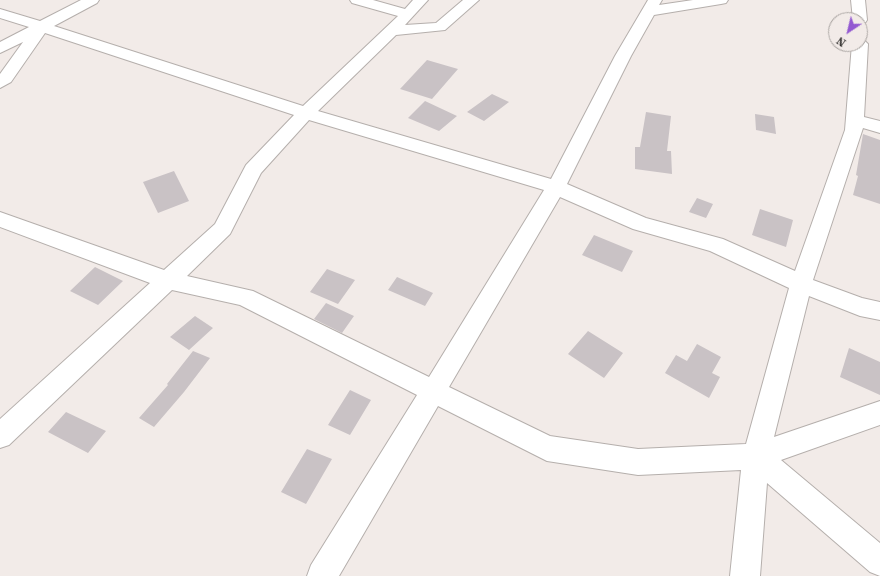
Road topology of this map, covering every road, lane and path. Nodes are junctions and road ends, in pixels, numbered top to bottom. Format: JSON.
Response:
{"nodes":[{"id":1,"x":92,"y":0,"type":"edge"},
{"id":2,"x":356,"y":0,"type":"edge"},
{"id":3,"x":472,"y":0,"type":"edge"},
{"id":4,"x":721,"y":0,"type":"edge"},
{"id":5,"x":858,"y":0,"type":"edge"},
{"id":6,"x":652,"y":6,"type":"edge"},
{"id":7,"x":414,"y":7,"type":"edge"},
{"id":8,"x":859,"y":12,"type":"edge"},
{"id":9,"x":0,"y":13,"type":"edge"},
{"id":10,"x":41,"y":26,"type":"junction"},
{"id":11,"x":392,"y":30,"type":"junction"},
{"id":12,"x":0,"y":48,"type":"edge"},
{"id":13,"x":859,"y":52,"type":"edge"},
{"id":14,"x":0,"y":83,"type":"edge"},
{"id":15,"x":306,"y":113,"type":"junction"},
{"id":16,"x":855,"y":121,"type":"junction"},
{"id":17,"x":880,"y":128,"type":"edge"},
{"id":18,"x":556,"y":187,"type":"junction"},
{"id":19,"x":0,"y":219,"type":"edge"},
{"id":20,"x":166,"y":280,"type":"junction"},
{"id":21,"x":800,"y":284,"type":"junction"},
{"id":22,"x":880,"y":311,"type":"edge"},
{"id":23,"x":433,"y":391,"type":"junction"},
{"id":24,"x":880,"y":414,"type":"edge"},
{"id":25,"x":0,"y":436,"type":"edge"},
{"id":26,"x":756,"y":456,"type":"junction"},
{"id":27,"x":880,"y":562,"type":"edge"},
{"id":28,"x":322,"y":576,"type":"edge"},
{"id":29,"x":745,"y":576,"type":"edge"}],
"edges":[{"from":1,"to":10,"type":"street"},
{"from":2,"to":7,"type":"street"},
{"from":3,"to":11,"type":"street"},
{"from":4,"to":6,"type":"street"},
{"from":5,"to":8,"type":"street"},
{"from":6,"to":18,"type":"street"},
{"from":7,"to":11,"type":"street"},
{"from":9,"to":10,"type":"street"},
{"from":10,"to":12,"type":"street"},
{"from":10,"to":14,"type":"street"},
{"from":10,"to":15,"type":"street"},
{"from":11,"to":15,"type":"street"},
{"from":13,"to":16,"type":"street"},
{"from":15,"to":18,"type":"street"},
{"from":15,"to":20,"type":"street"},
{"from":16,"to":17,"type":"street"},
{"from":16,"to":21,"type":"street"},
{"from":18,"to":21,"type":"street"},
{"from":18,"to":23,"type":"street"},
{"from":19,"to":20,"type":"street"},
{"from":20,"to":23,"type":"street"},
{"from":20,"to":25,"type":"street"},
{"from":21,"to":22,"type":"street"},
{"from":21,"to":26,"type":"street"},
{"from":23,"to":26,"type":"street"},
{"from":23,"to":28,"type":"street"},
{"from":24,"to":26,"type":"street"},
{"from":26,"to":27,"type":"street"},
{"from":26,"to":29,"type":"street"}]}
